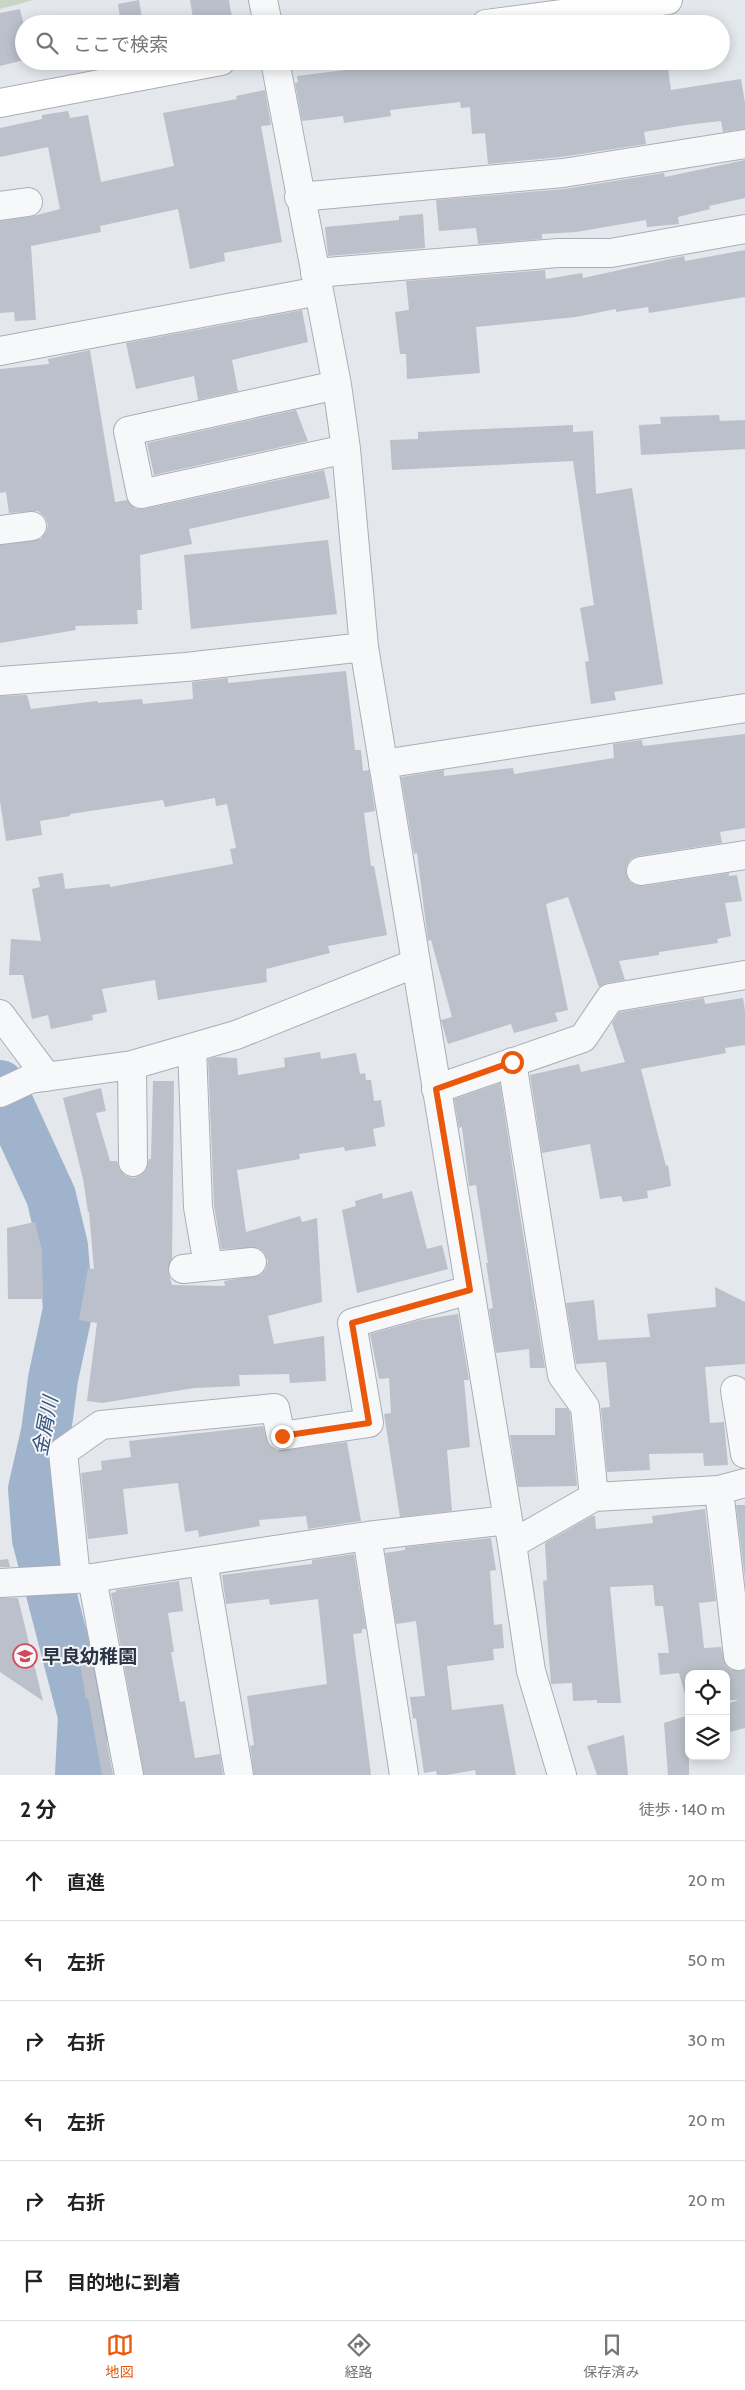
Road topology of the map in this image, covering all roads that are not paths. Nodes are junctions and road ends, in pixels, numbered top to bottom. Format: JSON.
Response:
{"nodes":[{"id":1,"x":263,"y":0,"type":"edge"},
{"id":2,"x":668,"y":0,"type":"edge"},
{"id":3,"x":266,"y":15,"type":"edge"},
{"id":4,"x":554,"y":15,"type":"edge"},
{"id":5,"x":174,"y":70,"type":"edge"},
{"id":6,"x":277,"y":70,"type":"edge"},
{"id":7,"x":0,"y":103,"type":"edge"},
{"id":8,"x":745,"y":144,"type":"edge"},
{"id":9,"x":300,"y":197,"type":"junction"},
{"id":10,"x":28,"y":202,"type":"dead end"},
{"id":11,"x":0,"y":206,"type":"edge"},
{"id":12,"x":745,"y":229,"type":"edge"},
{"id":13,"x":317,"y":282,"type":"junction"},
{"id":14,"x":0,"y":351,"type":"edge"},
{"id":15,"x":337,"y":385,"type":"junction"},
{"id":16,"x":346,"y":449,"type":"junction"},
{"id":17,"x":32,"y":526,"type":"dead end"},
{"id":18,"x":0,"y":530,"type":"edge"},
{"id":19,"x":364,"y":648,"type":"junction"},
{"id":20,"x":0,"y":681,"type":"edge"},
{"id":21,"x":745,"y":708,"type":"edge"},
{"id":22,"x":383,"y":764,"type":"junction"},
{"id":23,"x":745,"y":855,"type":"edge"},
{"id":24,"x":641,"y":871,"type":"dead end"},
{"id":25,"x":416,"y":963,"type":"junction"},
{"id":26,"x":745,"y":976,"type":"edge"},
{"id":27,"x":0,"y":1014,"type":"edge"},
{"id":28,"x":192,"y":1048,"type":"junction"},
{"id":29,"x":512,"y":1062,"type":"junction"},
{"id":30,"x":132,"y":1065,"type":"junction"},
{"id":31,"x":39,"y":1078,"type":"junction"},
{"id":32,"x":436,"y":1089,"type":"junction"},
{"id":33,"x":0,"y":1093,"type":"edge"},
{"id":34,"x":133,"y":1162,"type":"dead end"},
{"id":35,"x":252,"y":1262,"type":"dead end"},
{"id":36,"x":470,"y":1290,"type":"junction"},
{"id":37,"x":735,"y":1390,"type":"dead end"},
{"id":38,"x":745,"y":1454,"type":"edge"},
{"id":39,"x":745,"y":1483,"type":"edge"},
{"id":40,"x":719,"y":1490,"type":"junction"},
{"id":41,"x":594,"y":1497,"type":"junction"},
{"id":42,"x":510,"y":1532,"type":"junction"},
{"id":43,"x":367,"y":1536,"type":"junction"},
{"id":44,"x":203,"y":1561,"type":"junction"},
{"id":45,"x":78,"y":1578,"type":"junction"},
{"id":46,"x":0,"y":1584,"type":"edge"},
{"id":47,"x":738,"y":1656,"type":"dead end"},
{"id":48,"x":129,"y":1775,"type":"edge"},
{"id":49,"x":239,"y":1775,"type":"edge"},
{"id":50,"x":404,"y":1775,"type":"edge"},
{"id":51,"x":562,"y":1775,"type":"edge"}],
"edges":[{"from":1,"to":3,"type":"street"},
{"from":2,"to":4,"type":"street"},
{"from":5,"to":7,"type":"street"},
{"from":6,"to":9,"type":"street"},
{"from":8,"to":9,"type":"street"},
{"from":9,"to":13,"type":"street"},
{"from":10,"to":11,"type":"street"},
{"from":12,"to":13,"type":"street"},
{"from":13,"to":14,"type":"street"},
{"from":13,"to":15,"type":"street"},
{"from":15,"to":16,"type":"street"},
{"from":15,"to":16,"type":"street"},
{"from":16,"to":19,"type":"street"},
{"from":17,"to":18,"type":"street"},
{"from":19,"to":20,"type":"street"},
{"from":19,"to":22,"type":"street"},
{"from":21,"to":22,"type":"street"},
{"from":22,"to":25,"type":"street"},
{"from":23,"to":24,"type":"street"},
{"from":25,"to":28,"type":"street"},
{"from":25,"to":32,"type":"street"},
{"from":26,"to":29,"type":"street"},
{"from":27,"to":31,"type":"street"},
{"from":28,"to":30,"type":"street"},
{"from":28,"to":35,"type":"street"},
{"from":29,"to":32,"type":"street"},
{"from":29,"to":41,"type":"street"},
{"from":30,"to":31,"type":"street"},
{"from":30,"to":34,"type":"street"},
{"from":31,"to":33,"type":"street"},
{"from":32,"to":36,"type":"street"},
{"from":36,"to":42,"type":"street"},
{"from":36,"to":45,"type":"street"},
{"from":37,"to":38,"type":"street"},
{"from":39,"to":40,"type":"street"},
{"from":40,"to":41,"type":"street"},
{"from":40,"to":47,"type":"street"},
{"from":41,"to":42,"type":"street"},
{"from":42,"to":43,"type":"street"},
{"from":42,"to":51,"type":"street"},
{"from":43,"to":44,"type":"street"},
{"from":43,"to":50,"type":"street"},
{"from":44,"to":45,"type":"street"},
{"from":44,"to":49,"type":"street"},
{"from":45,"to":46,"type":"street"},
{"from":45,"to":48,"type":"street"}]}
